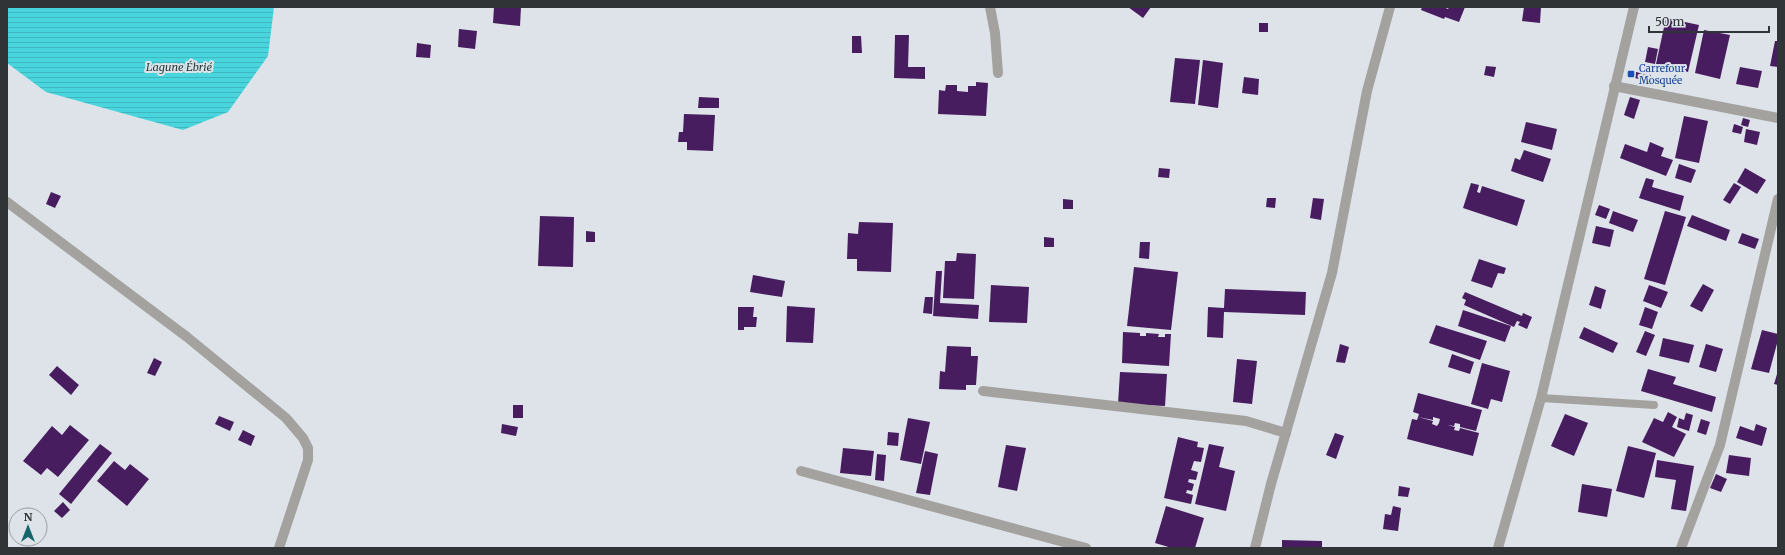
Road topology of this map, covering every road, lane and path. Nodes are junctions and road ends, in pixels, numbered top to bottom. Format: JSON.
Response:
{"nodes":[{"id":1,"x":990,"y":7,"type":"edge"},
{"id":2,"x":1390,"y":7,"type":"edge"},
{"id":3,"x":1634,"y":7,"type":"edge"},
{"id":4,"x":998,"y":73,"type":"dead end"},
{"id":5,"x":1614,"y":86,"type":"junction"},
{"id":6,"x":1778,"y":118,"type":"edge"},
{"id":7,"x":1778,"y":199,"type":"edge"},
{"id":8,"x":7,"y":202,"type":"edge"},
{"id":9,"x":982,"y":391,"type":"dead end"},
{"id":10,"x":1540,"y":398,"type":"junction"},
{"id":11,"x":1654,"y":405,"type":"dead end"},
{"id":12,"x":1286,"y":433,"type":"junction"},
{"id":13,"x":801,"y":471,"type":"dead end"},
{"id":14,"x":279,"y":548,"type":"edge"},
{"id":15,"x":1086,"y":548,"type":"edge"},
{"id":16,"x":1255,"y":548,"type":"edge"},
{"id":17,"x":1498,"y":548,"type":"edge"},
{"id":18,"x":1681,"y":548,"type":"edge"}],
"edges":[{"from":1,"to":4,"type":"street"},
{"from":2,"to":12,"type":"street"},
{"from":3,"to":5,"type":"street"},
{"from":5,"to":6,"type":"street"},
{"from":5,"to":10,"type":"street"},
{"from":7,"to":18,"type":"street"},
{"from":8,"to":14,"type":"street"},
{"from":9,"to":12,"type":"street"},
{"from":10,"to":11,"type":"lane"},
{"from":10,"to":17,"type":"street"},
{"from":12,"to":16,"type":"street"},
{"from":13,"to":15,"type":"street"}]}
